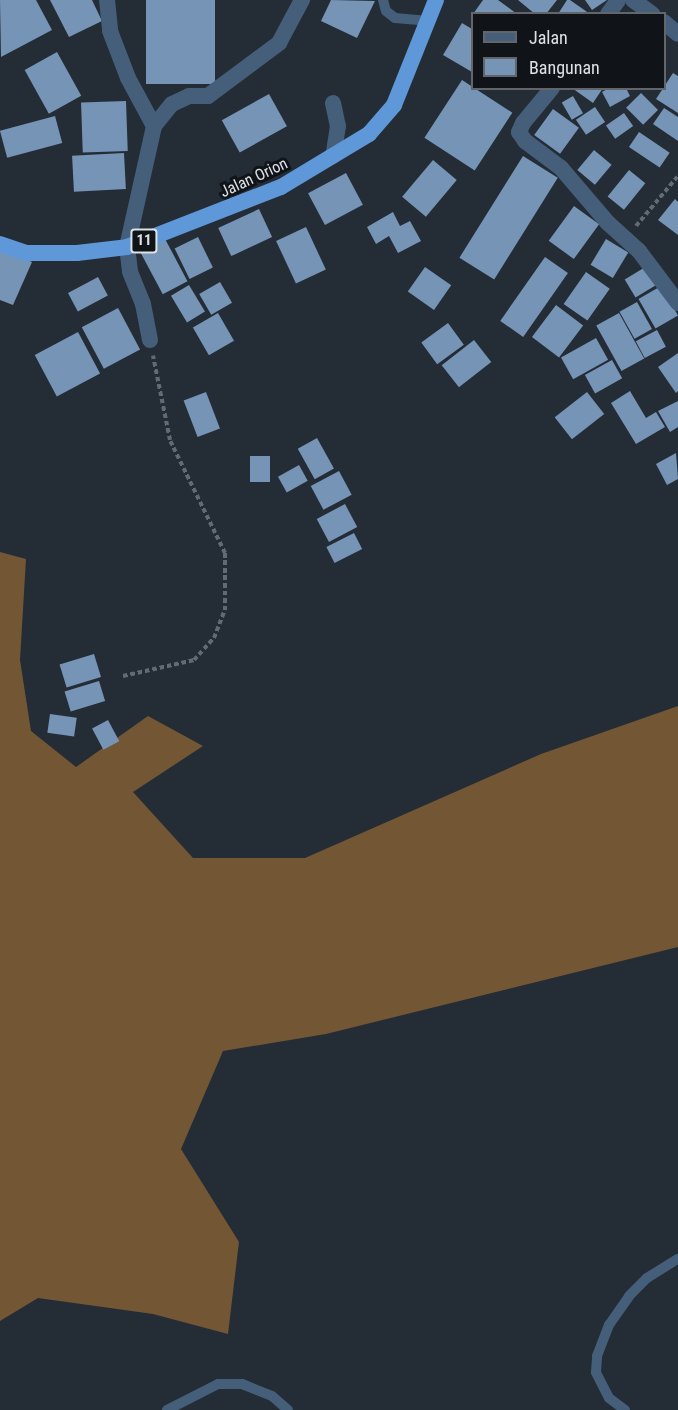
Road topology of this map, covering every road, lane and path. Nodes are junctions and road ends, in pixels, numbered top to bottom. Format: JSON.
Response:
{"nodes":[{"id":1,"x":107,"y":0,"type":"edge"},
{"id":2,"x":302,"y":0,"type":"edge"},
{"id":3,"x":382,"y":0,"type":"edge"},
{"id":4,"x":436,"y":0,"type":"edge"},
{"id":5,"x":633,"y":0,"type":"edge"},
{"id":6,"x":649,"y":12,"type":"edge"},
{"id":7,"x":428,"y":21,"type":"junction"},
{"id":8,"x":666,"y":24,"type":"edge"},
{"id":9,"x":678,"y":34,"type":"edge"},
{"id":10,"x":550,"y":90,"type":"edge"},
{"id":11,"x":333,"y":103,"type":"dead end"},
{"id":12,"x":154,"y":126,"type":"junction"},
{"id":13,"x":333,"y":156,"type":"junction"},
{"id":14,"x":678,"y":176,"type":"edge"},
{"id":15,"x":626,"y":239,"type":"junction"},
{"id":16,"x":0,"y":244,"type":"edge"},
{"id":17,"x":127,"y":247,"type":"junction"},
{"id":18,"x":678,"y":303,"type":"edge"},
{"id":19,"x":150,"y":340,"type":"joint"},
{"id":20,"x":123,"y":676,"type":"dead end"},
{"id":21,"x":678,"y":1259,"type":"edge"},
{"id":22,"x":167,"y":1410,"type":"edge"},
{"id":23,"x":288,"y":1410,"type":"edge"},
{"id":24,"x":625,"y":1410,"type":"edge"}],
"edges":[{"from":1,"to":12,"type":"street"},
{"from":2,"to":12,"type":"street"},
{"from":3,"to":7,"type":"lane"},
{"from":4,"to":7,"type":"highway","name":"Jalan Orion","number":"11"},
{"from":5,"to":6,"type":"street"},
{"from":7,"to":13,"type":"highway","name":"Jalan Orion","number":"11"},
{"from":8,"to":9,"type":"street"},
{"from":10,"to":15,"type":"street"},
{"from":11,"to":13,"type":"street"},
{"from":12,"to":17,"type":"street"},
{"from":13,"to":17,"type":"highway","name":"Jalan Orion","number":"11"},
{"from":14,"to":15,"type":"path"},
{"from":15,"to":18,"type":"street"},
{"from":16,"to":17,"type":"highway","name":"Jalan Orion","number":"11"},
{"from":17,"to":19,"type":"street"},
{"from":19,"to":20,"type":"path"},
{"from":21,"to":24,"type":"lane"},
{"from":22,"to":23,"type":"lane"}]}
